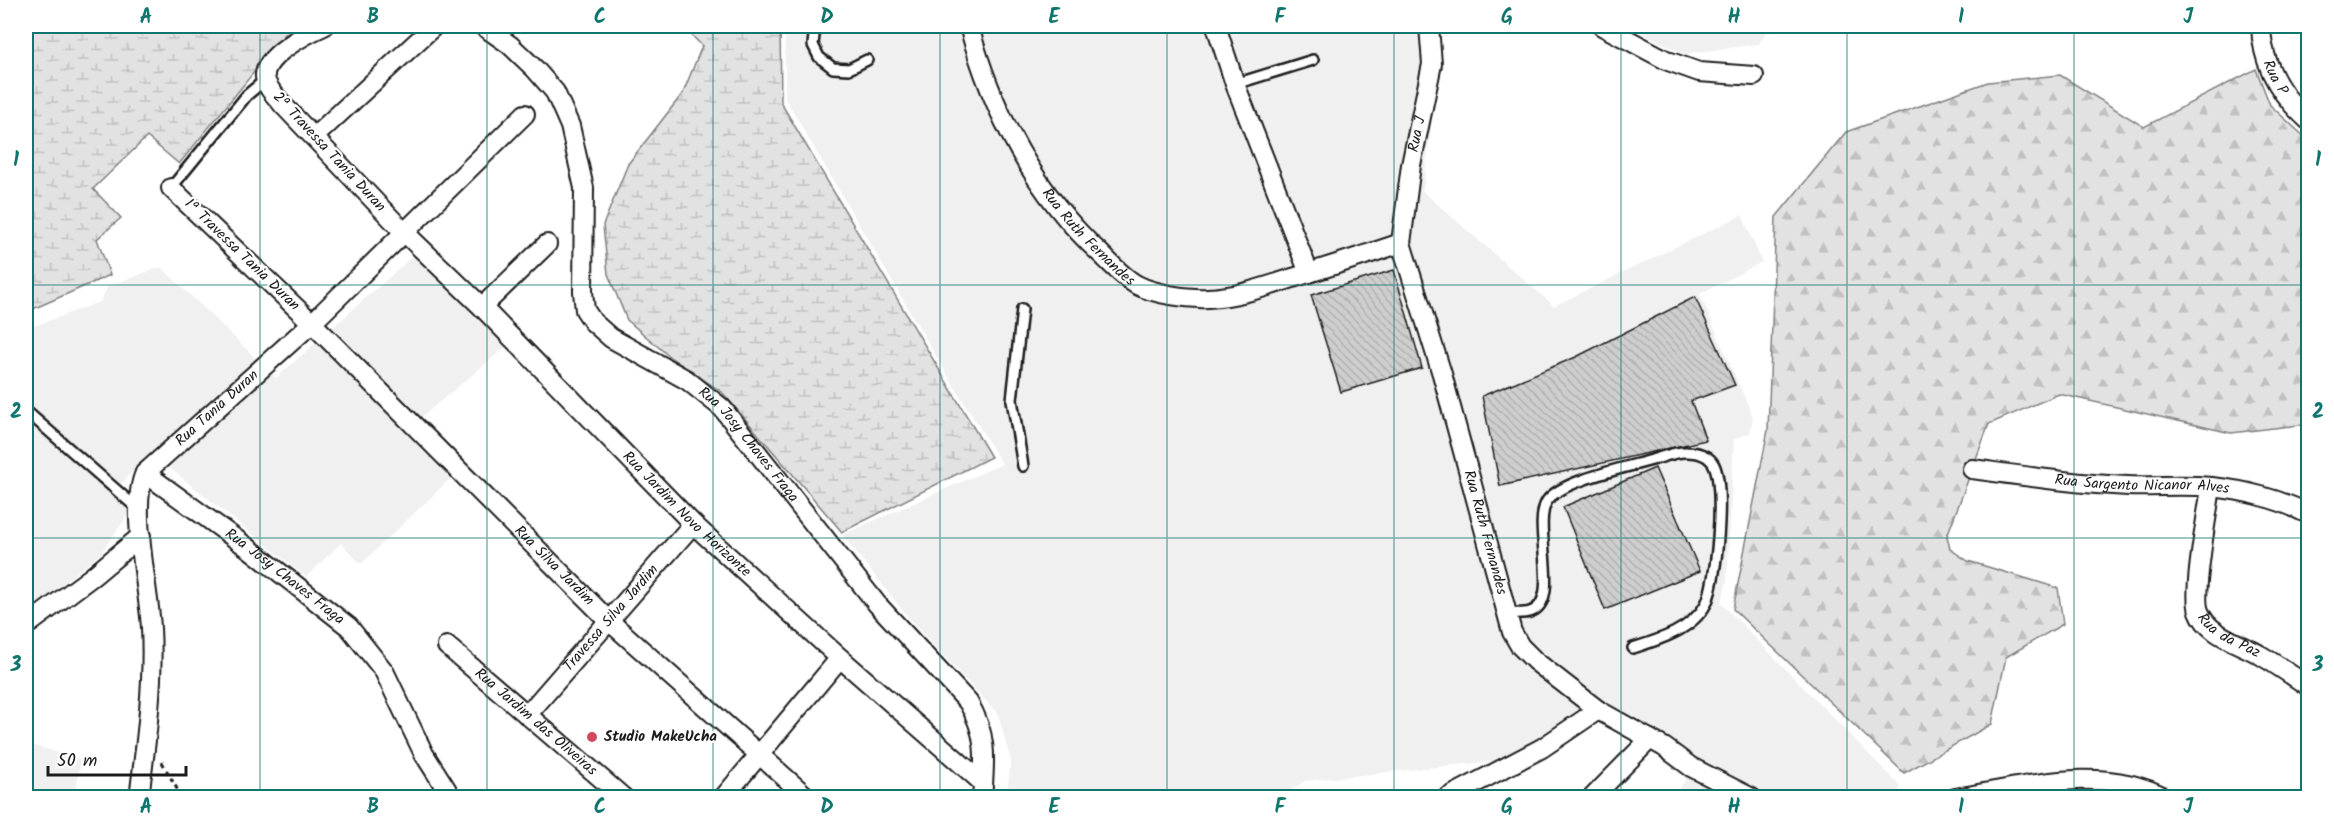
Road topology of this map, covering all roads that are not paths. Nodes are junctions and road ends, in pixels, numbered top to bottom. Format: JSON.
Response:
{"nodes":[{"id":1,"x":324,"y":26,"type":"edge"},
{"id":2,"x":434,"y":26,"type":"edge"},
{"id":3,"x":483,"y":26,"type":"edge"},
{"id":4,"x":815,"y":26,"type":"edge"},
{"id":5,"x":969,"y":26,"type":"edge"},
{"id":6,"x":1216,"y":26,"type":"edge"},
{"id":7,"x":1429,"y":26,"type":"edge"},
{"id":8,"x":1602,"y":26,"type":"edge"},
{"id":9,"x":2261,"y":26,"type":"edge"},
{"id":10,"x":867,"y":60,"type":"dead end"},
{"id":11,"x":1313,"y":60,"type":"dead end"},
{"id":12,"x":1754,"y":76,"type":"dead end"},
{"id":13,"x":265,"y":80,"type":"junction"},
{"id":14,"x":1236,"y":84,"type":"junction"},
{"id":15,"x":525,"y":114,"type":"dead end"},
{"id":16,"x":2308,"y":120,"type":"edge"},
{"id":17,"x":314,"y":137,"type":"junction"},
{"id":18,"x":171,"y":188,"type":"joint"},
{"id":19,"x":403,"y":231,"type":"junction"},
{"id":20,"x":1401,"y":243,"type":"junction"},
{"id":21,"x":547,"y":244,"type":"dead end"},
{"id":22,"x":1309,"y":273,"type":"junction"},
{"id":23,"x":482,"y":307,"type":"junction"},
{"id":24,"x":1022,"y":309,"type":"dead end"},
{"id":25,"x":312,"y":323,"type":"junction"},
{"id":26,"x":26,"y":411,"type":"edge"},
{"id":27,"x":1023,"y":466,"type":"dead end"},
{"id":28,"x":1972,"y":469,"type":"dead end"},
{"id":29,"x":144,"y":473,"type":"junction"},
{"id":30,"x":2211,"y":487,"type":"junction"},
{"id":31,"x":140,"y":511,"type":"junction"},
{"id":32,"x":2308,"y":514,"type":"edge"},
{"id":33,"x":693,"y":524,"type":"junction"},
{"id":34,"x":141,"y":536,"type":"junction"},
{"id":35,"x":1507,"y":613,"type":"junction"},
{"id":36,"x":608,"y":620,"type":"junction"},
{"id":37,"x":26,"y":626,"type":"edge"},
{"id":38,"x":447,"y":646,"type":"dead end"},
{"id":39,"x":1633,"y":648,"type":"dead end"},
{"id":40,"x":840,"y":658,"type":"junction"},
{"id":41,"x":2308,"y":686,"type":"edge"},
{"id":42,"x":1598,"y":710,"type":"junction"},
{"id":43,"x":527,"y":714,"type":"junction"},
{"id":44,"x":1650,"y":739,"type":"junction"},
{"id":45,"x":760,"y":753,"type":"junction"},
{"id":46,"x":983,"y":790,"type":"edge"},
{"id":47,"x":139,"y":798,"type":"edge"},
{"id":48,"x":452,"y":798,"type":"edge"},
{"id":49,"x":624,"y":798,"type":"edge"},
{"id":50,"x":723,"y":798,"type":"edge"},
{"id":51,"x":808,"y":798,"type":"edge"},
{"id":52,"x":1447,"y":798,"type":"edge"},
{"id":53,"x":1592,"y":798,"type":"edge"},
{"id":54,"x":1752,"y":798,"type":"edge"},
{"id":55,"x":1955,"y":798,"type":"edge"},
{"id":56,"x":2166,"y":798,"type":"edge"}],
"edges":[{"from":1,"to":13,"type":"street","name":"2ª Travessa Tania Duran"},
{"from":2,"to":17,"type":"street"},
{"from":3,"to":46,"type":"street","name":"Rua Josy Chaves Fraga"},
{"from":4,"to":10,"type":"lane"},
{"from":5,"to":22,"type":"street","name":"Rua Ruth Fernandes"},
{"from":6,"to":14,"type":"street"},
{"from":7,"to":20,"type":"street","name":"Rua J"},
{"from":8,"to":12,"type":"street"},
{"from":9,"to":16,"type":"street","name":"Rua P"},
{"from":11,"to":14,"type":"lane"},
{"from":13,"to":17,"type":"street","name":"2ª Travessa Tania Duran"},
{"from":13,"to":18,"type":"lane"},
{"from":14,"to":22,"type":"street"},
{"from":15,"to":19,"type":"street","name":"Rua Tania Duran"},
{"from":17,"to":19,"type":"street","name":"2ª Travessa Tania Duran"},
{"from":18,"to":25,"type":"street","name":"1ª Travessa Tania Duran"},
{"from":19,"to":23,"type":"street","name":"Rua Jardim Novo Horizonte"},
{"from":19,"to":25,"type":"street","name":"Rua Tania Duran"},
{"from":20,"to":22,"type":"street","name":"Rua Ruth Fernandes"},
{"from":20,"to":35,"type":"street","name":"Rua Ruth Fernandes"},
{"from":21,"to":23,"type":"street"},
{"from":23,"to":33,"type":"street","name":"Rua Jardim Novo Horizonte"},
{"from":24,"to":27,"type":"lane"},
{"from":25,"to":29,"type":"street","name":"Rua Tania Duran"},
{"from":25,"to":36,"type":"street","name":"Rua Silva Jardim"},
{"from":26,"to":31,"type":"lane"},
{"from":28,"to":30,"type":"street","name":"Rua Sargento Nicanor Alves"},
{"from":29,"to":31,"type":"street"},
{"from":29,"to":48,"type":"street","name":"Rua Josy Chaves Fraga"},
{"from":30,"to":32,"type":"street","name":"Rua Sargento Nicanor Alves"},
{"from":30,"to":41,"type":"street","name":"Rua da Paz"},
{"from":31,"to":34,"type":"street"},
{"from":33,"to":36,"type":"street","name":"Travessa Silva Jardim"},
{"from":33,"to":40,"type":"street","name":"Rua Jardim Novo Horizonte"},
{"from":34,"to":37,"type":"street"},
{"from":34,"to":47,"type":"street"},
{"from":35,"to":39,"type":"lane"},
{"from":35,"to":42,"type":"street","name":"Rua Ruth Fernandes"},
{"from":36,"to":43,"type":"street","name":"Travessa Silva Jardim"},
{"from":36,"to":45,"type":"street","name":"Rua Silva Jardim"},
{"from":38,"to":43,"type":"street","name":"Rua Jardim das Oliveiras"},
{"from":40,"to":45,"type":"street"},
{"from":40,"to":46,"type":"street","name":"Rua Jardim Novo Horizonte"},
{"from":42,"to":44,"type":"street","name":"Rua Ruth Fernandes"},
{"from":42,"to":52,"type":"street"},
{"from":43,"to":49,"type":"street","name":"Rua Jardim das Oliveiras"},
{"from":44,"to":53,"type":"street"},
{"from":44,"to":54,"type":"street","name":"Rua Ruth Fernandes"},
{"from":45,"to":50,"type":"street"},
{"from":45,"to":51,"type":"street","name":"Rua Silva Jardim"},
{"from":55,"to":56,"type":"street"}]}
